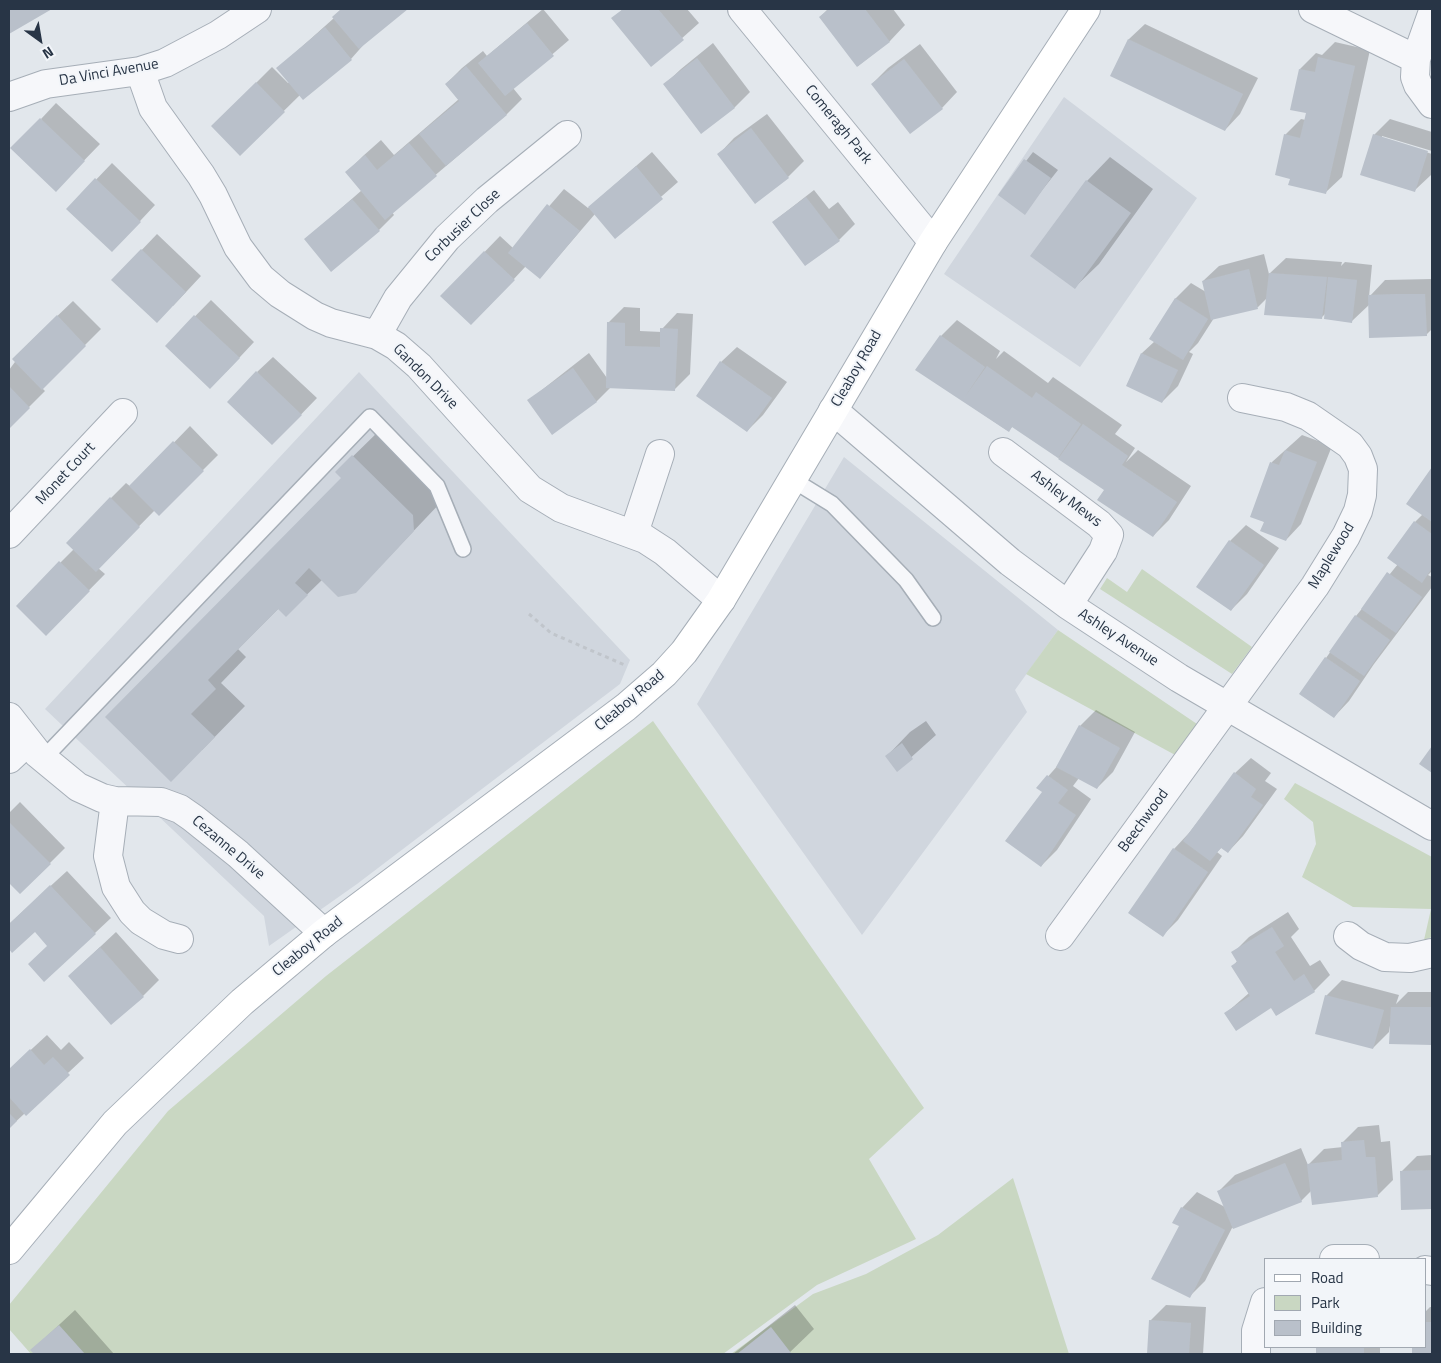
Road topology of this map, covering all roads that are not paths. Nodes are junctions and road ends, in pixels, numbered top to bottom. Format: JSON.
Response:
{"nodes":[{"id":1,"x":258,"y":9,"type":"edge"},
{"id":2,"x":742,"y":9,"type":"edge"},
{"id":3,"x":1086,"y":9,"type":"edge"},
{"id":4,"x":1314,"y":9,"type":"edge"},
{"id":5,"x":1432,"y":14,"type":"edge"},
{"id":6,"x":1416,"y":59,"type":"junction"},
{"id":7,"x":140,"y":71,"type":"junction"},
{"id":8,"x":9,"y":97,"type":"edge"},
{"id":9,"x":1432,"y":104,"type":"edge"},
{"id":10,"x":567,"y":135,"type":"dead end"},
{"id":11,"x":933,"y":242,"type":"junction"},
{"id":12,"x":377,"y":335,"type":"junction"},
{"id":13,"x":1242,"y":398,"type":"dead end"},
{"id":14,"x":833,"y":410,"type":"junction"},
{"id":15,"x":123,"y":413,"type":"dead end"},
{"id":16,"x":1004,"y":452,"type":"dead end"},
{"id":17,"x":660,"y":454,"type":"dead end"},
{"id":18,"x":792,"y":480,"type":"junction"},
{"id":19,"x":634,"y":533,"type":"junction"},
{"id":20,"x":9,"y":534,"type":"edge"},
{"id":21,"x":463,"y":549,"type":"dead end"},
{"id":22,"x":721,"y":600,"type":"junction"},
{"id":23,"x":1068,"y":605,"type":"junction"},
{"id":24,"x":933,"y":618,"type":"dead end"},
{"id":25,"x":1229,"y":707,"type":"junction"},
{"id":26,"x":9,"y":717,"type":"edge"},
{"id":27,"x":26,"y":753,"type":"edge"},
{"id":28,"x":115,"y":801,"type":"junction"},
{"id":29,"x":1432,"y":826,"type":"edge"},
{"id":30,"x":324,"y":933,"type":"junction"},
{"id":31,"x":1060,"y":936,"type":"dead end"},
{"id":32,"x":1348,"y":936,"type":"dead end"},
{"id":33,"x":179,"y":939,"type":"dead end"},
{"id":34,"x":1432,"y":953,"type":"edge"},
{"id":35,"x":9,"y":1250,"type":"edge"},
{"id":36,"x":1264,"y":1305,"type":"edge"},
{"id":37,"x":1256,"y":1354,"type":"edge"}],
"edges":[{"from":1,"to":7,"type":"street","name":"Da Vinci Avenue"},
{"from":2,"to":11,"type":"street","name":"Comeragh Park"},
{"from":3,"to":11,"type":"street","name":"Cleaboy Road"},
{"from":4,"to":6,"type":"street"},
{"from":5,"to":6,"type":"street"},
{"from":6,"to":9,"type":"street"},
{"from":7,"to":8,"type":"street","name":"Da Vinci Avenue"},
{"from":7,"to":12,"type":"street","name":"Gandon Drive"},
{"from":10,"to":12,"type":"street","name":"Corbusier Close"},
{"from":11,"to":14,"type":"street","name":"Cleaboy Road"},
{"from":12,"to":19,"type":"street","name":"Gandon Drive"},
{"from":13,"to":25,"type":"street","name":"Maplewood"},
{"from":14,"to":18,"type":"street","name":"Cleaboy Road"},
{"from":14,"to":23,"type":"street","name":"Ashley Avenue"},
{"from":15,"to":20,"type":"street","name":"Monet Court"},
{"from":16,"to":23,"type":"street","name":"Ashley Mews"},
{"from":17,"to":19,"type":"street"},
{"from":18,"to":22,"type":"street","name":"Cleaboy Road"},
{"from":18,"to":24,"type":"lane"},
{"from":19,"to":22,"type":"street","name":"Gandon Drive"},
{"from":21,"to":27,"type":"lane"},
{"from":22,"to":30,"type":"street","name":"Cleaboy Road"},
{"from":23,"to":25,"type":"street","name":"Ashley Avenue"},
{"from":25,"to":29,"type":"street","name":"Ashley Avenue"},
{"from":25,"to":31,"type":"street","name":"Beechwood"},
{"from":26,"to":27,"type":"street","name":"Cezanne Drive"},
{"from":27,"to":28,"type":"street","name":"Cezanne Drive"},
{"from":28,"to":30,"type":"street","name":"Cezanne Drive"},
{"from":28,"to":33,"type":"street"},
{"from":30,"to":35,"type":"street","name":"Cleaboy Road"},
{"from":32,"to":34,"type":"street"},
{"from":36,"to":37,"type":"street"}]}
